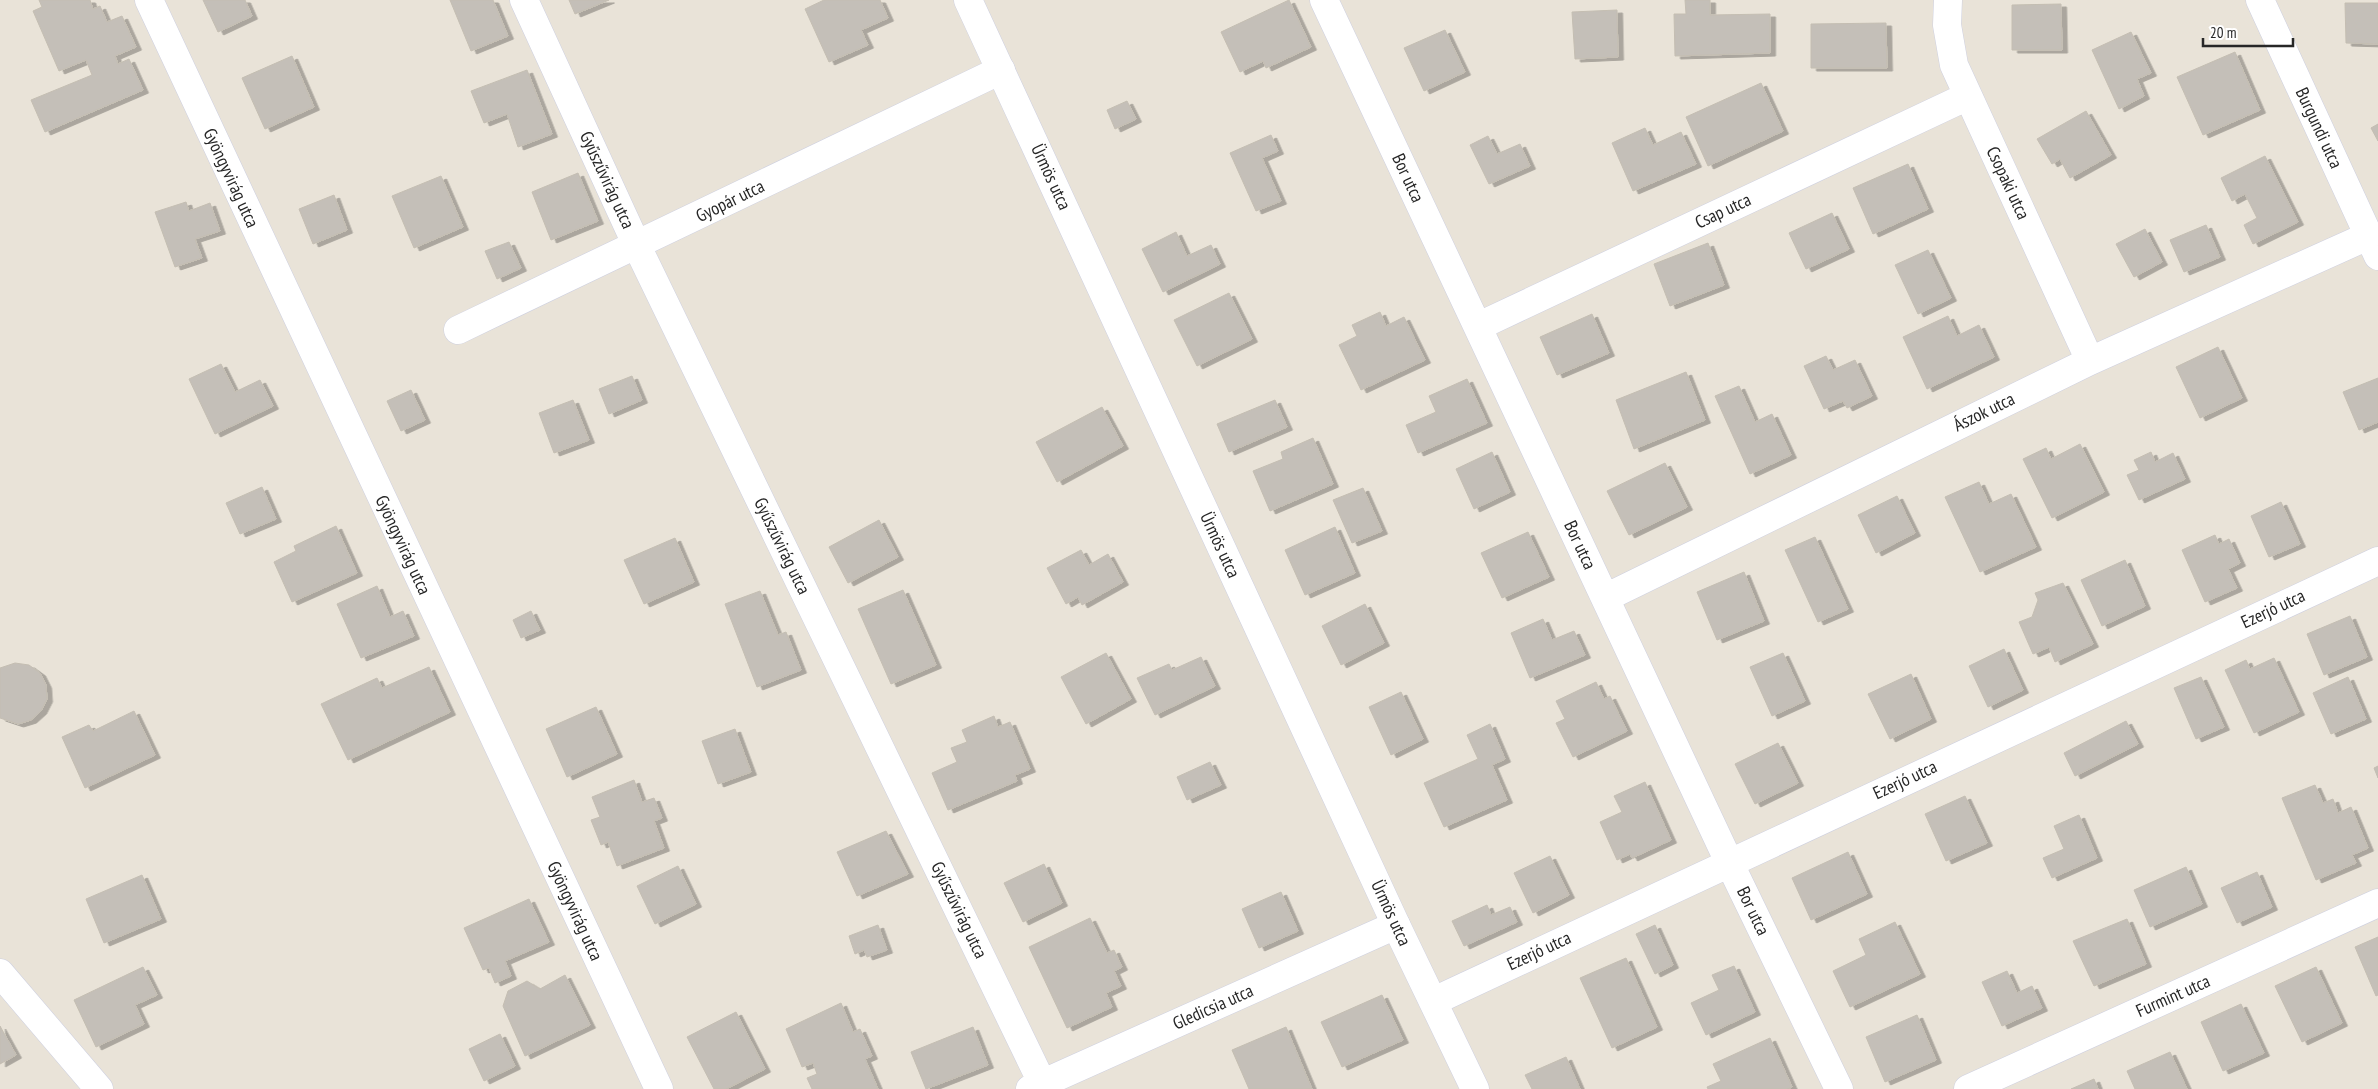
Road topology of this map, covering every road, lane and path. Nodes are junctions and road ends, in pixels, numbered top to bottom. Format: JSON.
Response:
{"nodes":[{"id":1,"x":149,"y":0,"type":"edge"},
{"id":2,"x":524,"y":0,"type":"edge"},
{"id":3,"x":968,"y":0,"type":"edge"},
{"id":4,"x":1324,"y":0,"type":"edge"},
{"id":5,"x":1948,"y":0,"type":"edge"},
{"id":6,"x":2260,"y":0,"type":"edge"},
{"id":7,"x":1001,"y":70,"type":"junction"},
{"id":8,"x":1968,"y":96,"type":"junction"},
{"id":9,"x":637,"y":246,"type":"junction"},
{"id":10,"x":2373,"y":246,"type":"edge"},
{"id":11,"x":1479,"y":326,"type":"junction"},
{"id":12,"x":458,"y":330,"type":"dead end"},
{"id":13,"x":2090,"y":361,"type":"junction"},
{"id":14,"x":2378,"y":560,"type":"edge"},
{"id":15,"x":1604,"y":598,"type":"junction"},
{"id":16,"x":1729,"y":862,"type":"junction"},
{"id":17,"x":2378,"y":903,"type":"edge"},
{"id":18,"x":1396,"y":925,"type":"junction"},
{"id":19,"x":0,"y":974,"type":"edge"},
{"id":20,"x":1434,"y":1001,"type":"junction"},
{"id":21,"x":1039,"y":1087,"type":"edge"},
{"id":22,"x":99,"y":1089,"type":"edge"},
{"id":23,"x":659,"y":1089,"type":"edge"},
{"id":24,"x":1475,"y":1089,"type":"edge"},
{"id":25,"x":1839,"y":1089,"type":"edge"},
{"id":26,"x":1968,"y":1089,"type":"edge"}],
"edges":[{"from":1,"to":23,"type":"street","name":"Gyöngyvirág utca"},
{"from":2,"to":9,"type":"street","name":"Gyűszűvirág utca"},
{"from":3,"to":7,"type":"street","name":"Ürmös utca"},
{"from":4,"to":11,"type":"street","name":"Bor utca"},
{"from":5,"to":8,"type":"street","name":"Csopaki utca"},
{"from":6,"to":10,"type":"street","name":"Burgundi utca"},
{"from":7,"to":9,"type":"street","name":"Gyopár utca"},
{"from":7,"to":18,"type":"street","name":"Ürmös utca"},
{"from":8,"to":11,"type":"street","name":"Csap utca"},
{"from":8,"to":13,"type":"street","name":"Csopaki utca"},
{"from":9,"to":12,"type":"street","name":"Gyopár utca"},
{"from":9,"to":21,"type":"street","name":"Gyűszűvirág utca"},
{"from":10,"to":13,"type":"street","name":"Ászok utca"},
{"from":11,"to":15,"type":"street","name":"Bor utca"},
{"from":13,"to":15,"type":"street","name":"Ászok utca"},
{"from":14,"to":16,"type":"street","name":"Ezerjó utca"},
{"from":15,"to":16,"type":"street","name":"Bor utca"},
{"from":16,"to":20,"type":"street","name":"Ezerjó utca"},
{"from":16,"to":25,"type":"street","name":"Bor utca"},
{"from":17,"to":26,"type":"street","name":"Furmint utca"},
{"from":18,"to":20,"type":"street","name":"Ürmös utca"},
{"from":18,"to":21,"type":"street","name":"Gledicsia utca"},
{"from":19,"to":22,"type":"street"},
{"from":20,"to":24,"type":"street","name":"Ürmös utca"}]}
